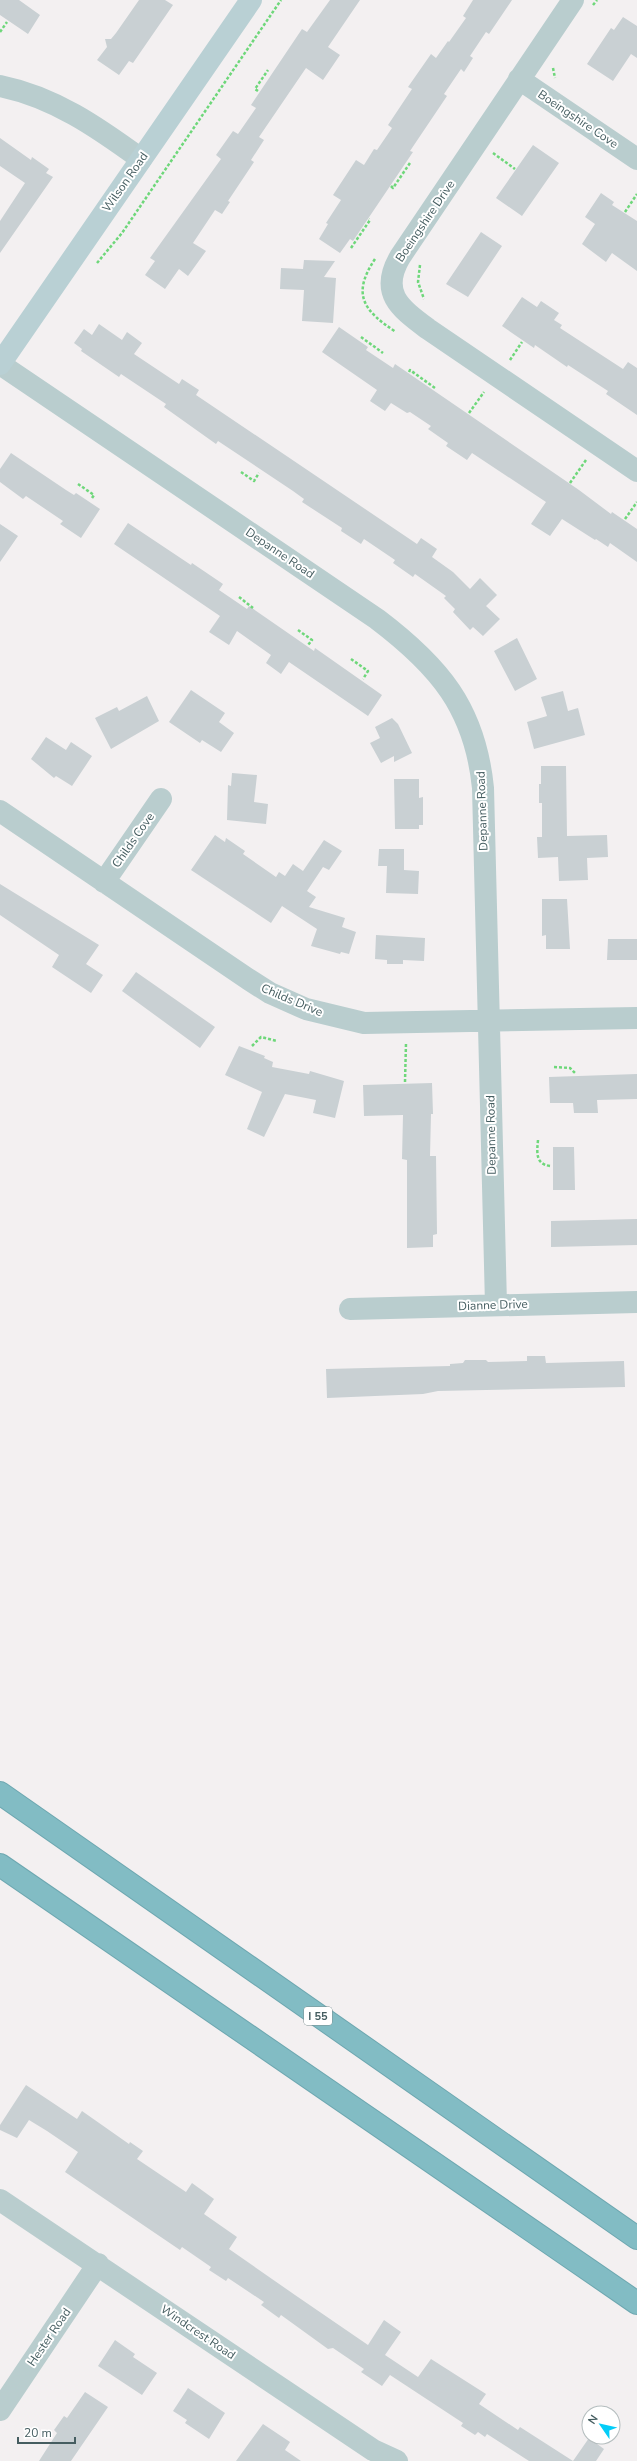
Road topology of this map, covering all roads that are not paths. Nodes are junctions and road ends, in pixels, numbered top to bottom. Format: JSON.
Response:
{"nodes":[{"id":1,"x":251,"y":0,"type":"edge"},
{"id":2,"x":583,"y":4,"type":"edge"},
{"id":3,"x":519,"y":79,"type":"junction"},
{"id":4,"x":0,"y":86,"type":"edge"},
{"id":5,"x":141,"y":159,"type":"junction"},
{"id":6,"x":637,"y":159,"type":"edge"},
{"id":7,"x":0,"y":364,"type":"edge"},
{"id":8,"x":637,"y":471,"type":"edge"},
{"id":9,"x":161,"y":799,"type":"dead end"},
{"id":10,"x":0,"y":811,"type":"edge"},
{"id":11,"x":104,"y":882,"type":"junction"},
{"id":12,"x":637,"y":1018,"type":"edge"},
{"id":13,"x":488,"y":1022,"type":"junction"},
{"id":14,"x":637,"y":1302,"type":"edge"},
{"id":15,"x":496,"y":1305,"type":"junction"},
{"id":16,"x":350,"y":1309,"type":"dead end"},
{"id":17,"x":0,"y":1794,"type":"edge"},
{"id":18,"x":0,"y":1865,"type":"edge"},
{"id":19,"x":0,"y":2200,"type":"edge"},
{"id":20,"x":637,"y":2238,"type":"edge"},
{"id":21,"x":98,"y":2264,"type":"junction"},
{"id":22,"x":637,"y":2304,"type":"edge"},
{"id":23,"x":0,"y":2410,"type":"edge"},
{"id":24,"x":370,"y":2455,"type":"edge"},
{"id":25,"x":398,"y":2461,"type":"edge"}],
"edges":[{"from":1,"to":5,"type":"street","name":"Wilson Road"},
{"from":2,"to":3,"type":"street","name":"Boeingshire Drive"},
{"from":3,"to":6,"type":"street","name":"Boeingshire Cove"},
{"from":3,"to":8,"type":"street","name":"Boeingshire Drive"},
{"from":4,"to":5,"type":"street"},
{"from":5,"to":7,"type":"street","name":"Wilson Road"},
{"from":7,"to":13,"type":"street","name":"Depanne Road"},
{"from":9,"to":11,"type":"street","name":"Childs Cove"},
{"from":10,"to":11,"type":"street","name":"Childs Drive"},
{"from":11,"to":13,"type":"street","name":"Childs Drive"},
{"from":12,"to":13,"type":"street","name":"Childs Drive"},
{"from":13,"to":15,"type":"street","name":"Depanne Road"},
{"from":14,"to":15,"type":"street","name":"Dianne Drive"},
{"from":15,"to":16,"type":"street","name":"Dianne Drive"},
{"from":17,"to":20,"type":"highway","number":"I 55"},
{"from":18,"to":22,"type":"highway"},
{"from":19,"to":21,"type":"street","name":"Windcrest Road"},
{"from":21,"to":23,"type":"street","name":"Hester Road"},
{"from":21,"to":24,"type":"street","name":"Windcrest Road"},
{"from":24,"to":25,"type":"street","name":"Windcrest Road"}]}
